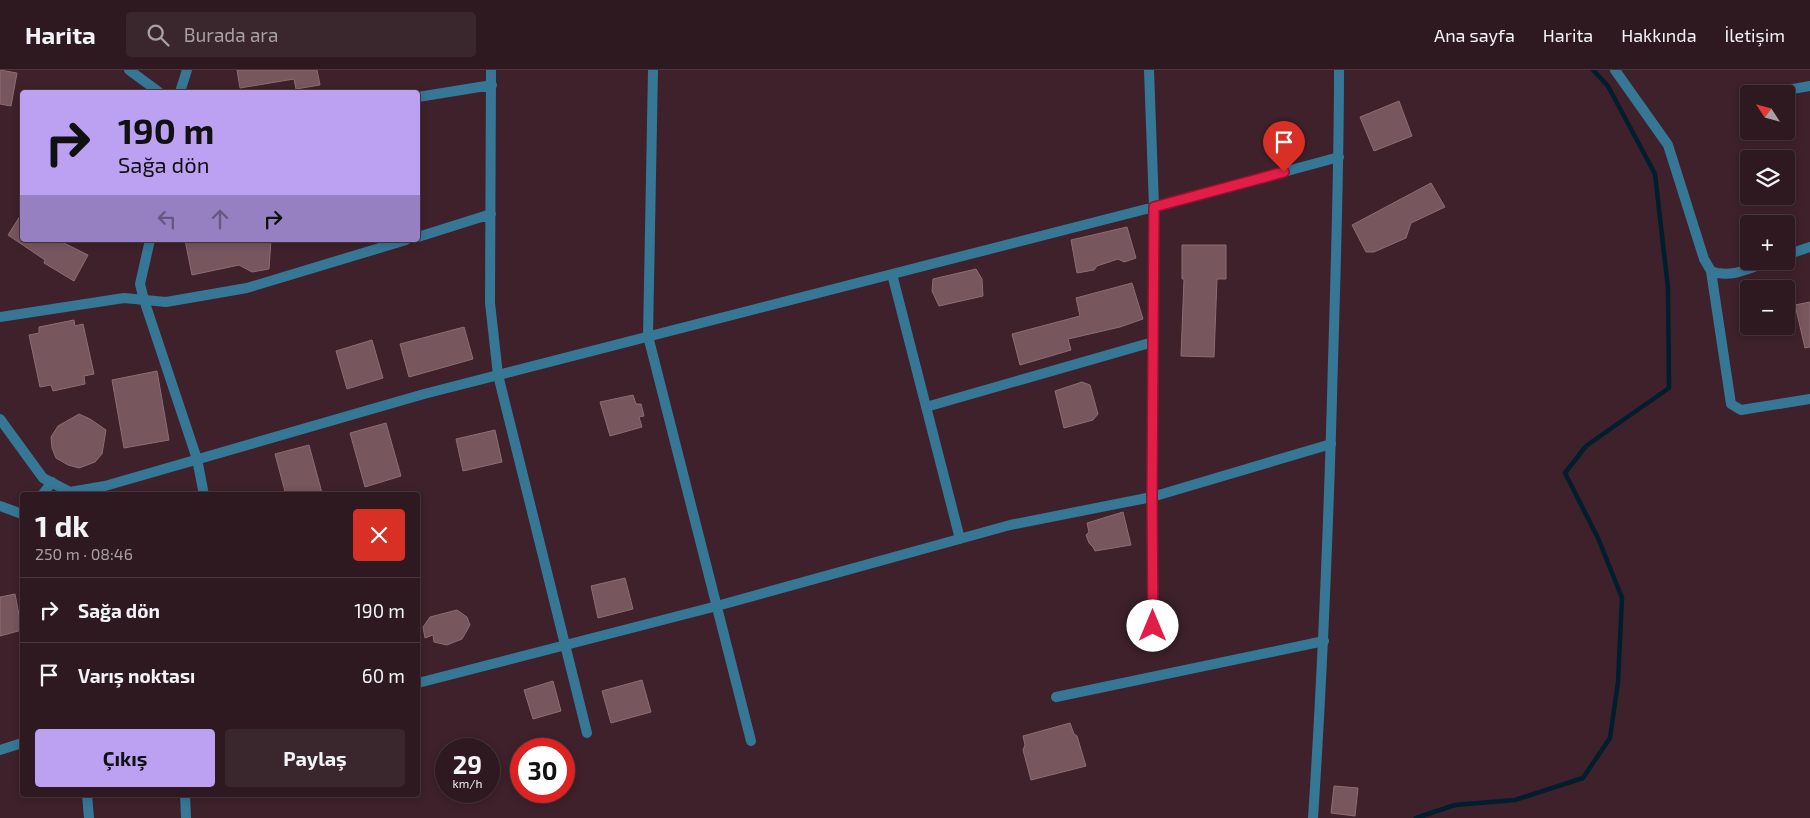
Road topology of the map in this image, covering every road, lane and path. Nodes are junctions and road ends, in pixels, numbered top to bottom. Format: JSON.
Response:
{"nodes":[{"id":1,"x":129,"y":70,"type":"edge"},
{"id":2,"x":186,"y":70,"type":"edge"},
{"id":3,"x":492,"y":70,"type":"edge"},
{"id":4,"x":653,"y":70,"type":"edge"},
{"id":5,"x":1149,"y":70,"type":"edge"},
{"id":6,"x":1339,"y":70,"type":"edge"},
{"id":7,"x":1615,"y":70,"type":"edge"},
{"id":8,"x":492,"y":85,"type":"junction"},
{"id":9,"x":1810,"y":86,"type":"edge"},
{"id":10,"x":1795,"y":89,"type":"edge"},
{"id":11,"x":156,"y":90,"type":"edge"},
{"id":12,"x":181,"y":90,"type":"edge"},
{"id":13,"x":420,"y":97,"type":"edge"},
{"id":14,"x":1339,"y":157,"type":"junction"},
{"id":15,"x":1154,"y":207,"type":"junction"},
{"id":16,"x":491,"y":214,"type":"junction"},
{"id":17,"x":420,"y":235,"type":"edge"},
{"id":18,"x":150,"y":242,"type":"edge"},
{"id":19,"x":399,"y":242,"type":"edge"},
{"id":20,"x":1810,"y":247,"type":"edge"},
{"id":21,"x":1795,"y":252,"type":"edge"},
{"id":22,"x":1747,"y":270,"type":"edge"},
{"id":23,"x":1711,"y":271,"type":"junction"},
{"id":24,"x":892,"y":274,"type":"junction"},
{"id":25,"x":144,"y":300,"type":"junction"},
{"id":26,"x":0,"y":317,"type":"edge"},
{"id":27,"x":648,"y":336,"type":"junction"},
{"id":28,"x":1153,"y":342,"type":"junction"},
{"id":29,"x":498,"y":374,"type":"junction"},
{"id":30,"x":1810,"y":399,"type":"edge"},
{"id":31,"x":926,"y":407,"type":"junction"},
{"id":32,"x":0,"y":419,"type":"edge"},
{"id":33,"x":1331,"y":444,"type":"junction"},
{"id":34,"x":197,"y":459,"type":"junction"},
{"id":35,"x":52,"y":482,"type":"junction"},
{"id":36,"x":44,"y":492,"type":"edge"},
{"id":37,"x":203,"y":492,"type":"edge"},
{"id":38,"x":1152,"y":497,"type":"junction"},
{"id":39,"x":0,"y":506,"type":"edge"},
{"id":40,"x":20,"y":513,"type":"edge"},
{"id":41,"x":960,"y":539,"type":"junction"},
{"id":42,"x":717,"y":606,"type":"junction"},
{"id":43,"x":1153,"y":626,"type":"dead end"},
{"id":44,"x":1324,"y":641,"type":"junction"},
{"id":45,"x":565,"y":644,"type":"junction"},
{"id":46,"x":420,"y":682,"type":"edge"},
{"id":47,"x":1056,"y":698,"type":"dead end"},
{"id":48,"x":586,"y":733,"type":"dead end"},
{"id":49,"x":751,"y":740,"type":"dead end"},
{"id":50,"x":20,"y":744,"type":"edge"},
{"id":51,"x":0,"y":750,"type":"edge"},
{"id":52,"x":87,"y":797,"type":"edge"},
{"id":53,"x":185,"y":797,"type":"edge"},
{"id":54,"x":89,"y":818,"type":"edge"},
{"id":55,"x":186,"y":818,"type":"edge"},
{"id":56,"x":1313,"y":818,"type":"edge"}],
"edges":[{"from":1,"to":11,"type":"street"},
{"from":2,"to":12,"type":"street"},
{"from":3,"to":8,"type":"street"},
{"from":4,"to":27,"type":"street"},
{"from":5,"to":15,"type":"street"},
{"from":6,"to":14,"type":"street"},
{"from":7,"to":23,"type":"street"},
{"from":8,"to":13,"type":"street"},
{"from":8,"to":16,"type":"street"},
{"from":9,"to":10,"type":"street"},
{"from":14,"to":15,"type":"street"},
{"from":14,"to":33,"type":"street"},
{"from":15,"to":24,"type":"street"},
{"from":15,"to":28,"type":"street"},
{"from":16,"to":17,"type":"street"},
{"from":16,"to":29,"type":"street"},
{"from":18,"to":25,"type":"street"},
{"from":19,"to":25,"type":"street"},
{"from":20,"to":21,"type":"street"},
{"from":22,"to":23,"type":"street"},
{"from":23,"to":30,"type":"street"},
{"from":24,"to":27,"type":"street"},
{"from":24,"to":31,"type":"street"},
{"from":25,"to":26,"type":"street"},
{"from":25,"to":34,"type":"street"},
{"from":27,"to":29,"type":"street"},
{"from":27,"to":42,"type":"street"},
{"from":28,"to":31,"type":"street"},
{"from":28,"to":38,"type":"street"},
{"from":29,"to":34,"type":"street"},
{"from":29,"to":45,"type":"street"},
{"from":31,"to":41,"type":"street"},
{"from":32,"to":35,"type":"street"},
{"from":33,"to":38,"type":"street"},
{"from":33,"to":44,"type":"street"},
{"from":34,"to":35,"type":"street"},
{"from":34,"to":37,"type":"street"},
{"from":35,"to":36,"type":"street"},
{"from":38,"to":41,"type":"street"},
{"from":38,"to":43,"type":"street"},
{"from":39,"to":40,"type":"street"},
{"from":41,"to":42,"type":"street"},
{"from":42,"to":45,"type":"street"},
{"from":42,"to":49,"type":"street"},
{"from":44,"to":47,"type":"street"},
{"from":44,"to":56,"type":"street"},
{"from":45,"to":46,"type":"street"},
{"from":45,"to":48,"type":"street"},
{"from":50,"to":51,"type":"street"},
{"from":52,"to":54,"type":"street"},
{"from":53,"to":55,"type":"street"}]}
